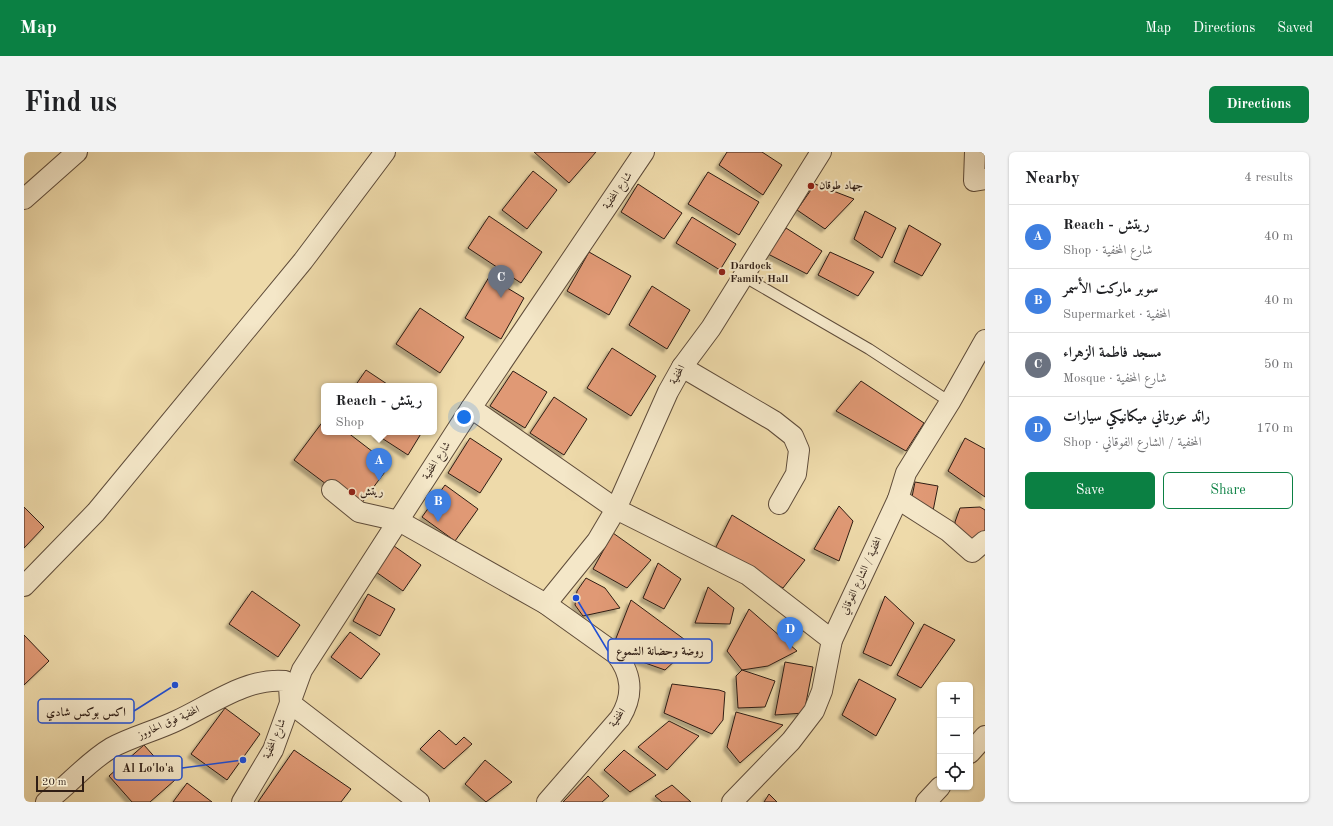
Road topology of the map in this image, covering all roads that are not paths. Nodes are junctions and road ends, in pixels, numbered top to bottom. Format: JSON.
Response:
{"nodes":[{"id":1,"x":77,"y":152,"type":"edge"},
{"id":2,"x":386,"y":152,"type":"edge"},
{"id":3,"x":644,"y":152,"type":"edge"},
{"id":4,"x":821,"y":152,"type":"edge"},
{"id":5,"x":975,"y":152,"type":"edge"},
{"id":6,"x":985,"y":179,"type":"edge"},
{"id":7,"x":24,"y":199,"type":"edge"},
{"id":8,"x":743,"y":276,"type":"junction"},
{"id":9,"x":985,"y":340,"type":"edge"},
{"id":10,"x":682,"y":367,"type":"junction"},
{"id":11,"x":950,"y":402,"type":"junction"},
{"id":12,"x":471,"y":408,"type":"junction"},
{"id":13,"x":332,"y":490,"type":"dead end"},
{"id":14,"x":898,"y":499,"type":"junction"},
{"id":15,"x":779,"y":504,"type":"dead end"},
{"id":16,"x":616,"y":509,"type":"junction"},
{"id":17,"x":398,"y":521,"type":"junction"},
{"id":18,"x":985,"y":541,"type":"edge"},
{"id":19,"x":24,"y":586,"type":"edge"},
{"id":20,"x":546,"y":604,"type":"junction"},
{"id":21,"x":832,"y":640,"type":"junction"},
{"id":22,"x":290,"y":703,"type":"junction"},
{"id":23,"x":985,"y":736,"type":"edge"},
{"id":24,"x":973,"y":750,"type":"edge"},
{"id":25,"x":937,"y":790,"type":"edge"},
{"id":26,"x":46,"y":802,"type":"edge"},
{"id":27,"x":242,"y":802,"type":"edge"},
{"id":28,"x":419,"y":802,"type":"edge"},
{"id":29,"x":547,"y":802,"type":"edge"},
{"id":30,"x":732,"y":802,"type":"edge"},
{"id":31,"x":926,"y":802,"type":"edge"}],
"edges":[{"from":1,"to":7,"type":"street"},
{"from":2,"to":19,"type":"street"},
{"from":3,"to":12,"type":"street","name":"شارع المخفية"},
{"from":4,"to":8,"type":"street","name":"المخفية"},
{"from":5,"to":6,"type":"street"},
{"from":8,"to":10,"type":"street","name":"المخفية"},
{"from":8,"to":11,"type":"lane"},
{"from":9,"to":11,"type":"street","name":"المخفية / الشارع الفوقاني"},
{"from":10,"to":15,"type":"street"},
{"from":10,"to":16,"type":"street","name":"المخفية"},
{"from":11,"to":14,"type":"street","name":"المخفية / الشارع الفوقاني"},
{"from":12,"to":16,"type":"street"},
{"from":12,"to":17,"type":"street","name":"شارع المخفية"},
{"from":13,"to":17,"type":"street","name":"المخفية"},
{"from":14,"to":18,"type":"street"},
{"from":14,"to":21,"type":"street","name":"المخفية / الشارع الفوقاني"},
{"from":16,"to":20,"type":"street","name":"المخفية"},
{"from":16,"to":21,"type":"street"},
{"from":17,"to":20,"type":"street","name":"المخفية"},
{"from":17,"to":22,"type":"street","name":"شارع المخفية"},
{"from":20,"to":29,"type":"street","name":"المخفية"},
{"from":21,"to":30,"type":"street","name":"المخفية / الشارع الفوقاني"},
{"from":22,"to":26,"type":"street","name":"المخفية فوق الحاووز"},
{"from":22,"to":27,"type":"street","name":"شارع المخفية"},
{"from":22,"to":28,"type":"street"},
{"from":23,"to":24,"type":"street"},
{"from":25,"to":31,"type":"street"}]}
